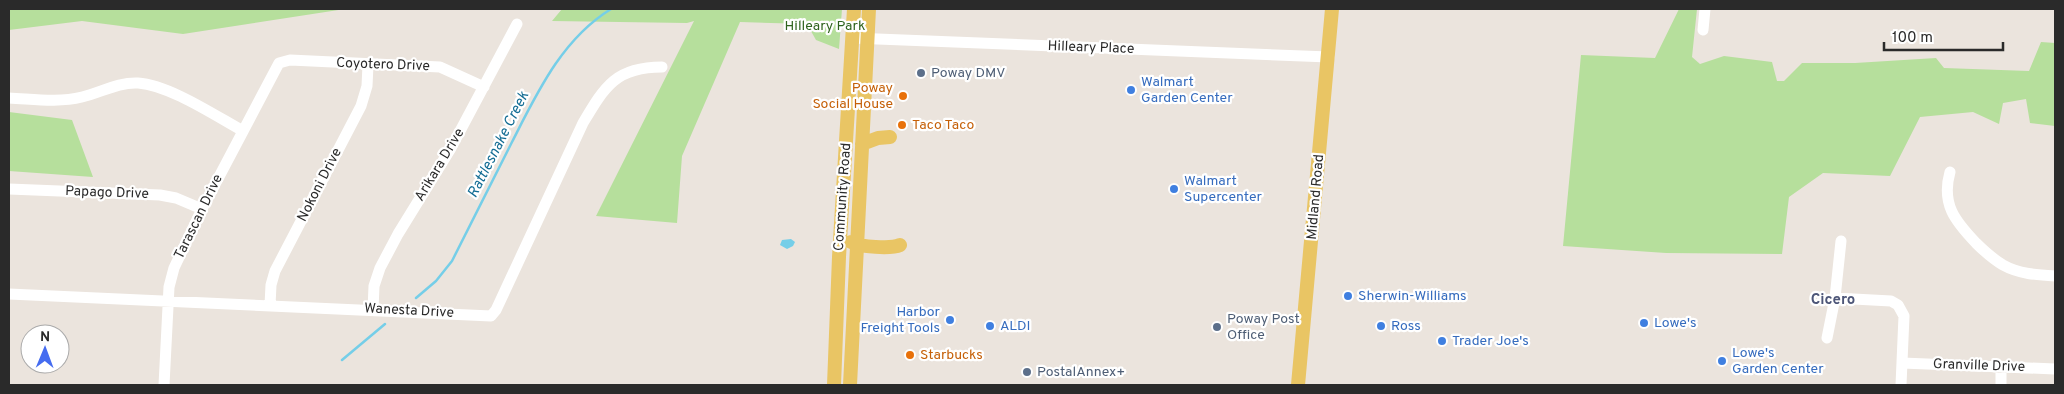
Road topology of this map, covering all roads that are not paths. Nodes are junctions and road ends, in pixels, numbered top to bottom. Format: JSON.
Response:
{"nodes":[{"id":1,"x":854,"y":9,"type":"edge"},
{"id":2,"x":869,"y":9,"type":"edge"},
{"id":3,"x":1332,"y":9,"type":"edge"},
{"id":4,"x":1705,"y":9,"type":"edge"},
{"id":5,"x":517,"y":24,"type":"dead end"},
{"id":6,"x":1703,"y":30,"type":"dead end"},
{"id":7,"x":852,"y":38,"type":"junction"},
{"id":8,"x":867,"y":39,"type":"junction"},
{"id":9,"x":1329,"y":57,"type":"junction"},
{"id":10,"x":279,"y":63,"type":"joint"},
{"id":11,"x":368,"y":65,"type":"junction"},
{"id":12,"x":662,"y":67,"type":"dead end"},
{"id":13,"x":484,"y":88,"type":"junction"},
{"id":14,"x":9,"y":98,"type":"edge"},
{"id":15,"x":243,"y":130,"type":"junction"},
{"id":16,"x":890,"y":137,"type":"dead end"},
{"id":17,"x":846,"y":142,"type":"junction"},
{"id":18,"x":862,"y":144,"type":"junction"},
{"id":19,"x":1950,"y":172,"type":"dead end"},
{"id":20,"x":9,"y":189,"type":"edge"},
{"id":21,"x":202,"y":209,"type":"junction"},
{"id":22,"x":858,"y":226,"type":"junction"},
{"id":23,"x":1841,"y":241,"type":"dead end"},
{"id":24,"x":857,"y":245,"type":"junction"},
{"id":25,"x":839,"y":270,"type":"junction"},
{"id":26,"x":2055,"y":276,"type":"edge"},
{"id":27,"x":9,"y":294,"type":"edge"},
{"id":28,"x":1835,"y":298,"type":"junction"},
{"id":29,"x":168,"y":301,"type":"junction"},
{"id":30,"x":270,"y":305,"type":"junction"},
{"id":31,"x":373,"y":310,"type":"junction"},
{"id":32,"x":838,"y":320,"type":"junction"},
{"id":33,"x":853,"y":330,"type":"junction"},
{"id":34,"x":1827,"y":338,"type":"dead end"},
{"id":35,"x":1902,"y":363,"type":"junction"},
{"id":36,"x":2001,"y":368,"type":"junction"},
{"id":37,"x":2055,"y":369,"type":"edge"},
{"id":38,"x":851,"y":381,"type":"edge"},
{"id":39,"x":164,"y":385,"type":"edge"},
{"id":40,"x":834,"y":385,"type":"edge"},
{"id":41,"x":1298,"y":385,"type":"edge"},
{"id":42,"x":1901,"y":385,"type":"edge"},
{"id":43,"x":2001,"y":385,"type":"edge"}],
"edges":[{"from":1,"to":7,"type":"main road","name":"Community Road"},
{"from":2,"to":8,"type":"main road","name":"Community Road"},
{"from":3,"to":9,"type":"main road","name":"Midland Road"},
{"from":4,"to":6,"type":"street"},
{"from":5,"to":13,"type":"street","name":"Arikara Drive"},
{"from":7,"to":8,"type":"street","name":"Hilleary Place"},
{"from":7,"to":17,"type":"main road","name":"Community Road"},
{"from":8,"to":9,"type":"street","name":"Hilleary Place"},
{"from":8,"to":18,"type":"main road","name":"Community Road"},
{"from":9,"to":41,"type":"main road","name":"Midland Road"},
{"from":10,"to":11,"type":"street","name":"Coyotero Drive"},
{"from":10,"to":15,"type":"street","name":"Tarascan Drive"},
{"from":11,"to":13,"type":"street","name":"Coyotero Drive"},
{"from":11,"to":30,"type":"street","name":"Nokoni Drive"},
{"from":12,"to":31,"type":"street","name":"Wanesta Drive"},
{"from":13,"to":31,"type":"street","name":"Arikara Drive"},
{"from":14,"to":15,"type":"street"},
{"from":15,"to":21,"type":"street","name":"Tarascan Drive"},
{"from":16,"to":18,"type":"main road"},
{"from":17,"to":24,"type":"main road"},
{"from":17,"to":25,"type":"main road","name":"Community Road"},
{"from":18,"to":22,"type":"main road","name":"Community Road"},
{"from":19,"to":26,"type":"street"},
{"from":20,"to":21,"type":"street","name":"Papago Drive"},
{"from":21,"to":29,"type":"street","name":"Tarascan Drive"},
{"from":22,"to":24,"type":"main road","name":"Community Road"},
{"from":22,"to":24,"type":"main road"},
{"from":23,"to":28,"type":"street"},
{"from":24,"to":33,"type":"main road","name":"Community Road"},
{"from":25,"to":32,"type":"main road","name":"Community Road"},
{"from":25,"to":33,"type":"main road"},
{"from":27,"to":29,"type":"street","name":"Wanesta Drive"},
{"from":28,"to":34,"type":"street"},
{"from":28,"to":35,"type":"street"},
{"from":29,"to":30,"type":"street","name":"Wanesta Drive"},
{"from":29,"to":39,"type":"street","name":"Tarascan Drive"},
{"from":30,"to":31,"type":"street","name":"Wanesta Drive"},
{"from":32,"to":38,"type":"main road"},
{"from":32,"to":40,"type":"main road","name":"Community Road"},
{"from":33,"to":38,"type":"main road","name":"Community Road"},
{"from":35,"to":36,"type":"street","name":"Granville Drive"},
{"from":35,"to":42,"type":"street"},
{"from":36,"to":37,"type":"street","name":"Granville Drive"},
{"from":36,"to":43,"type":"street"}]}
